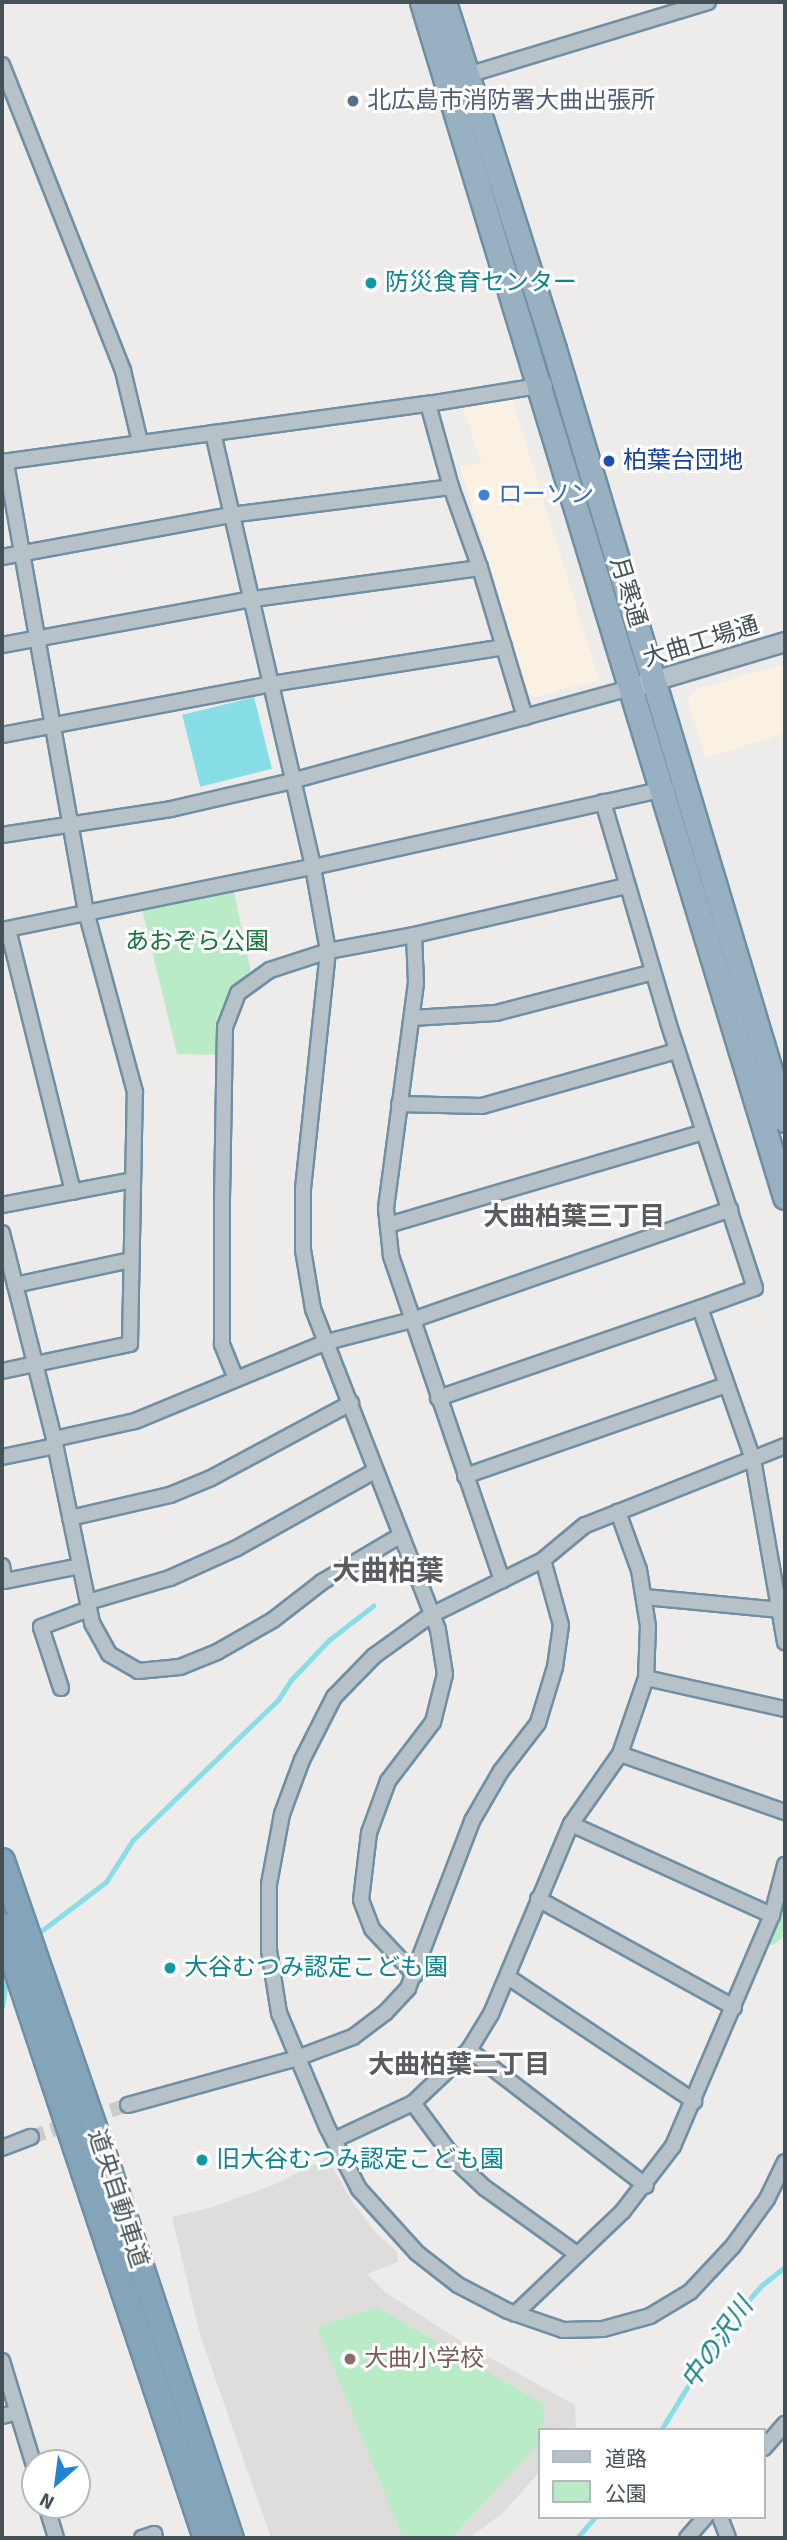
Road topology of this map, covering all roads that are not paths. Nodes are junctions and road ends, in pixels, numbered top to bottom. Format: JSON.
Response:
{"nodes":[{"id":1,"x":422,"y":2,"type":"edge"},
{"id":2,"x":444,"y":2,"type":"edge"},
{"id":3,"x":708,"y":2,"type":"edge"},
{"id":4,"x":2,"y":65,"type":"edge"},
{"id":5,"x":457,"y":78,"type":"junction"},
{"id":6,"x":8,"y":100,"type":"edge"},
{"id":7,"x":563,"y":380,"type":"junction"},
{"id":8,"x":539,"y":386,"type":"junction"},
{"id":9,"x":428,"y":404,"type":"junction"},
{"id":10,"x":213,"y":433,"type":"junction"},
{"id":11,"x":140,"y":442,"type":"junction"},
{"id":12,"x":4,"y":462,"type":"edge"},
{"id":13,"x":451,"y":487,"type":"junction"},
{"id":14,"x":230,"y":515,"type":"junction"},
{"id":15,"x":21,"y":554,"type":"junction"},
{"id":16,"x":2,"y":557,"type":"edge"},
{"id":17,"x":480,"y":568,"type":"junction"},
{"id":18,"x":253,"y":599,"type":"junction"},
{"id":19,"x":36,"y":640,"type":"junction"},
{"id":20,"x":785,"y":642,"type":"edge"},
{"id":21,"x":2,"y":645,"type":"edge"},
{"id":22,"x":504,"y":648,"type":"junction"},
{"id":23,"x":271,"y":684,"type":"junction"},
{"id":24,"x":641,"y":685,"type":"junction"},
{"id":25,"x":526,"y":717,"type":"junction"},
{"id":26,"x":51,"y":726,"type":"junction"},
{"id":27,"x":2,"y":735,"type":"edge"},
{"id":28,"x":292,"y":781,"type":"junction"},
{"id":29,"x":674,"y":787,"type":"junction"},
{"id":30,"x":603,"y":802,"type":"junction"},
{"id":31,"x":69,"y":825,"type":"junction"},
{"id":32,"x":2,"y":835,"type":"edge"},
{"id":33,"x":313,"y":867,"type":"junction"},
{"id":34,"x":627,"y":886,"type":"junction"},
{"id":35,"x":86,"y":912,"type":"junction"},
{"id":36,"x":5,"y":929,"type":"edge"},
{"id":37,"x":414,"y":935,"type":"junction"},
{"id":38,"x":328,"y":951,"type":"junction"},
{"id":39,"x":653,"y":972,"type":"junction"},
{"id":40,"x":412,"y":1018,"type":"junction"},
{"id":41,"x":677,"y":1051,"type":"junction"},
{"id":42,"x":399,"y":1104,"type":"junction"},
{"id":43,"x":785,"y":1120,"type":"edge"},
{"id":44,"x":704,"y":1132,"type":"junction"},
{"id":45,"x":133,"y":1180,"type":"junction"},
{"id":46,"x":73,"y":1192,"type":"junction"},
{"id":47,"x":785,"y":1197,"type":"edge"},
{"id":48,"x":2,"y":1205,"type":"edge"},
{"id":49,"x":730,"y":1209,"type":"junction"},
{"id":50,"x":388,"y":1225,"type":"junction"},
{"id":51,"x":2,"y":1233,"type":"edge"},
{"id":52,"x":131,"y":1260,"type":"junction"},
{"id":53,"x":15,"y":1285,"type":"junction"},
{"id":54,"x":700,"y":1308,"type":"junction"},
{"id":55,"x":412,"y":1320,"type":"junction"},
{"id":56,"x":327,"y":1342,"type":"junction"},
{"id":57,"x":35,"y":1365,"type":"junction"},
{"id":58,"x":2,"y":1371,"type":"edge"},
{"id":59,"x":236,"y":1379,"type":"junction"},
{"id":60,"x":727,"y":1385,"type":"junction"},
{"id":61,"x":438,"y":1398,"type":"junction"},
{"id":62,"x":351,"y":1403,"type":"junction"},
{"id":63,"x":55,"y":1442,"type":"junction"},
{"id":64,"x":785,"y":1446,"type":"edge"},
{"id":65,"x":2,"y":1457,"type":"edge"},
{"id":66,"x":753,"y":1459,"type":"junction"},
{"id":67,"x":375,"y":1471,"type":"junction"},
{"id":68,"x":465,"y":1476,"type":"junction"},
{"id":69,"x":618,"y":1512,"type":"junction"},
{"id":70,"x":71,"y":1518,"type":"junction"},
{"id":71,"x":401,"y":1535,"type":"junction"},
{"id":72,"x":543,"y":1560,"type":"junction"},
{"id":73,"x":2,"y":1566,"type":"edge"},
{"id":74,"x":80,"y":1566,"type":"junction"},
{"id":75,"x":502,"y":1581,"type":"junction"},
{"id":76,"x":645,"y":1597,"type":"junction"},
{"id":77,"x":89,"y":1606,"type":"junction"},
{"id":78,"x":780,"y":1611,"type":"junction"},
{"id":79,"x":432,"y":1615,"type":"junction"},
{"id":80,"x":785,"y":1642,"type":"edge"},
{"id":81,"x":646,"y":1678,"type":"junction"},
{"id":82,"x":61,"y":1688,"type":"dead end"},
{"id":83,"x":785,"y":1709,"type":"edge"},
{"id":84,"x":620,"y":1754,"type":"junction"},
{"id":85,"x":785,"y":1812,"type":"edge"},
{"id":86,"x":571,"y":1824,"type":"junction"},
{"id":87,"x":2,"y":1861,"type":"edge"},
{"id":88,"x":785,"y":1865,"type":"edge"},
{"id":89,"x":538,"y":1899,"type":"junction"},
{"id":90,"x":772,"y":1915,"type":"junction"},
{"id":91,"x":2,"y":1926,"type":"edge"},
{"id":92,"x":415,"y":1975,"type":"junction"},
{"id":93,"x":508,"y":1977,"type":"junction"},
{"id":94,"x":734,"y":2007,"type":"junction"},
{"id":95,"x":470,"y":2050,"type":"junction"},
{"id":96,"x":297,"y":2058,"type":"junction"},
{"id":97,"x":694,"y":2101,"type":"junction"},
{"id":98,"x":413,"y":2103,"type":"junction"},
{"id":99,"x":128,"y":2105,"type":"tunnel mouth"},
{"id":100,"x":31,"y":2137,"type":"tunnel mouth"},
{"id":101,"x":334,"y":2140,"type":"junction"},
{"id":102,"x":2,"y":2148,"type":"edge"},
{"id":103,"x":785,"y":2162,"type":"edge"},
{"id":104,"x":646,"y":2186,"type":"junction"},
{"id":105,"x":577,"y":2254,"type":"junction"},
{"id":106,"x":516,"y":2314,"type":"junction"},
{"id":107,"x":2,"y":2361,"type":"edge"},
{"id":108,"x":18,"y":2412,"type":"junction"},
{"id":109,"x":2,"y":2416,"type":"edge"},
{"id":110,"x":785,"y":2424,"type":"edge"},
{"id":111,"x":766,"y":2446,"type":"edge"},
{"id":112,"x":29,"y":2449,"type":"edge"},
{"id":113,"x":50,"y":2519,"type":"edge"},
{"id":114,"x":703,"y":2519,"type":"edge"},
{"id":115,"x":721,"y":2519,"type":"edge"},
{"id":116,"x":56,"y":2538,"type":"edge"},
{"id":117,"x":142,"y":2538,"type":"edge"},
{"id":118,"x":155,"y":2538,"type":"edge"},
{"id":119,"x":206,"y":2538,"type":"edge"},
{"id":120,"x":231,"y":2538,"type":"edge"},
{"id":121,"x":687,"y":2538,"type":"edge"},
{"id":122,"x":728,"y":2538,"type":"edge"}],
"edges":[{"from":1,"to":5,"type":"highway","name":"月寒通"},
{"from":2,"to":5,"type":"highway","name":"月寒通"},
{"from":3,"to":5,"type":"street"},
{"from":4,"to":6,"type":"street"},
{"from":5,"to":7,"type":"highway","name":"月寒通"},
{"from":5,"to":8,"type":"highway","name":"月寒通"},
{"from":6,"to":11,"type":"street"},
{"from":7,"to":8,"type":"street"},
{"from":7,"to":24,"type":"highway","name":"月寒通"},
{"from":8,"to":9,"type":"street"},
{"from":8,"to":24,"type":"highway","name":"月寒通"},
{"from":9,"to":10,"type":"street"},
{"from":9,"to":13,"type":"street"},
{"from":10,"to":11,"type":"street"},
{"from":10,"to":14,"type":"street"},
{"from":11,"to":12,"type":"street"},
{"from":12,"to":15,"type":"street"},
{"from":13,"to":14,"type":"street"},
{"from":13,"to":17,"type":"street"},
{"from":14,"to":15,"type":"street"},
{"from":14,"to":18,"type":"street"},
{"from":15,"to":16,"type":"street"},
{"from":15,"to":19,"type":"street"},
{"from":17,"to":18,"type":"street"},
{"from":17,"to":22,"type":"street"},
{"from":18,"to":19,"type":"street"},
{"from":18,"to":23,"type":"street"},
{"from":19,"to":21,"type":"street"},
{"from":19,"to":26,"type":"street"},
{"from":20,"to":24,"type":"street","name":"大曲工場通"},
{"from":22,"to":23,"type":"street"},
{"from":22,"to":25,"type":"street"},
{"from":23,"to":26,"type":"street"},
{"from":23,"to":28,"type":"street"},
{"from":24,"to":25,"type":"street"},
{"from":24,"to":29,"type":"highway","name":"月寒通"},
{"from":25,"to":28,"type":"street"},
{"from":26,"to":27,"type":"street"},
{"from":26,"to":31,"type":"street"},
{"from":28,"to":31,"type":"street"},
{"from":28,"to":33,"type":"street"},
{"from":29,"to":30,"type":"street"},
{"from":29,"to":43,"type":"highway","name":"月寒通"},
{"from":29,"to":47,"type":"highway","name":"月寒通"},
{"from":30,"to":33,"type":"street"},
{"from":30,"to":34,"type":"street"},
{"from":31,"to":32,"type":"street"},
{"from":31,"to":35,"type":"street"},
{"from":33,"to":35,"type":"street"},
{"from":33,"to":38,"type":"street"},
{"from":34,"to":37,"type":"street"},
{"from":34,"to":39,"type":"street"},
{"from":35,"to":36,"type":"street"},
{"from":35,"to":45,"type":"street"},
{"from":36,"to":46,"type":"street"},
{"from":37,"to":38,"type":"street"},
{"from":37,"to":40,"type":"street"},
{"from":38,"to":56,"type":"street"},
{"from":38,"to":59,"type":"street"},
{"from":39,"to":40,"type":"street"},
{"from":39,"to":41,"type":"street"},
{"from":40,"to":42,"type":"street"},
{"from":41,"to":42,"type":"street"},
{"from":41,"to":44,"type":"street"},
{"from":42,"to":50,"type":"street"},
{"from":44,"to":49,"type":"street"},
{"from":44,"to":50,"type":"street"},
{"from":45,"to":46,"type":"street"},
{"from":45,"to":52,"type":"street"},
{"from":46,"to":48,"type":"street"},
{"from":49,"to":54,"type":"street"},
{"from":49,"to":55,"type":"street"},
{"from":50,"to":55,"type":"street"},
{"from":51,"to":53,"type":"street"},
{"from":52,"to":53,"type":"street"},
{"from":52,"to":57,"type":"street"},
{"from":53,"to":57,"type":"street"},
{"from":54,"to":60,"type":"street"},
{"from":54,"to":61,"type":"street"},
{"from":55,"to":56,"type":"street"},
{"from":55,"to":61,"type":"street"},
{"from":56,"to":59,"type":"street"},
{"from":56,"to":62,"type":"street"},
{"from":57,"to":58,"type":"street"},
{"from":57,"to":63,"type":"street"},
{"from":59,"to":63,"type":"street"},
{"from":60,"to":66,"type":"street"},
{"from":60,"to":68,"type":"street"},
{"from":61,"to":68,"type":"street"},
{"from":62,"to":67,"type":"street"},
{"from":62,"to":70,"type":"street"},
{"from":63,"to":65,"type":"street"},
{"from":63,"to":70,"type":"street"},
{"from":64,"to":66,"type":"street"},
{"from":66,"to":69,"type":"street"},
{"from":66,"to":78,"type":"street"},
{"from":67,"to":71,"type":"street"},
{"from":67,"to":77,"type":"street"},
{"from":68,"to":75,"type":"street"},
{"from":69,"to":72,"type":"street"},
{"from":69,"to":76,"type":"street"},
{"from":70,"to":74,"type":"street"},
{"from":71,"to":77,"type":"street"},
{"from":71,"to":79,"type":"street"},
{"from":72,"to":75,"type":"street"},
{"from":72,"to":92,"type":"street"},
{"from":73,"to":74,"type":"street"},
{"from":74,"to":77,"type":"street"},
{"from":75,"to":79,"type":"street"},
{"from":76,"to":78,"type":"street"},
{"from":76,"to":81,"type":"street"},
{"from":77,"to":82,"type":"street"},
{"from":78,"to":80,"type":"street"},
{"from":79,"to":92,"type":"street"},
{"from":79,"to":96,"type":"street"},
{"from":81,"to":83,"type":"street"},
{"from":81,"to":84,"type":"street"},
{"from":84,"to":85,"type":"street"},
{"from":84,"to":86,"type":"street"},
{"from":86,"to":89,"type":"street"},
{"from":86,"to":90,"type":"street"},
{"from":87,"to":120,"type":"highway","name":"道央自動車道"},
{"from":88,"to":90,"type":"street"},
{"from":89,"to":93,"type":"street"},
{"from":89,"to":94,"type":"street"},
{"from":90,"to":94,"type":"street"},
{"from":91,"to":119,"type":"highway","name":"道央自動車道"},
{"from":92,"to":96,"type":"street"},
{"from":93,"to":95,"type":"street"},
{"from":93,"to":97,"type":"street"},
{"from":94,"to":97,"type":"street"},
{"from":95,"to":98,"type":"street"},
{"from":95,"to":104,"type":"street"},
{"from":96,"to":99,"type":"street"},
{"from":96,"to":101,"type":"street"},
{"from":97,"to":104,"type":"street"},
{"from":98,"to":101,"type":"street"},
{"from":98,"to":105,"type":"street"},
{"from":100,"to":102,"type":"street"},
{"from":101,"to":106,"type":"street"},
{"from":103,"to":106,"type":"street"},
{"from":104,"to":105,"type":"street"},
{"from":105,"to":106,"type":"street"},
{"from":107,"to":108,"type":"street"},
{"from":108,"to":109,"type":"street"},
{"from":108,"to":112,"type":"street"},
{"from":110,"to":111,"type":"street"},
{"from":113,"to":116,"type":"street"},
{"from":114,"to":121,"type":"street"},
{"from":115,"to":122,"type":"street"},
{"from":117,"to":118,"type":"street"}]}
